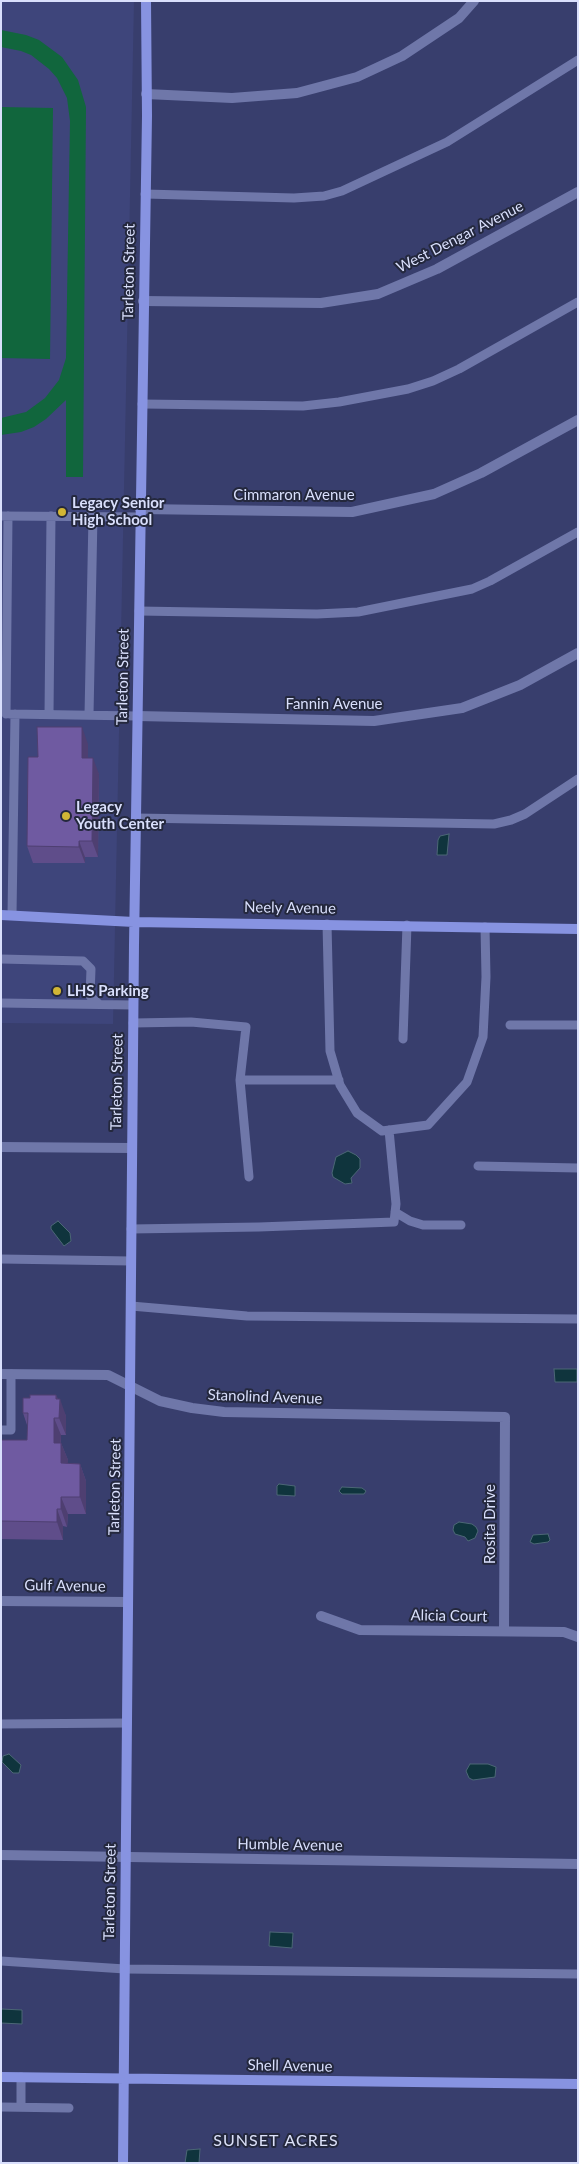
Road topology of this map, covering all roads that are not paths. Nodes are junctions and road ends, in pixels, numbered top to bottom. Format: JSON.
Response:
{"nodes":[{"id":1,"x":146,"y":1,"type":"edge"},
{"id":2,"x":474,"y":1,"type":"edge"},
{"id":3,"x":578,"y":60,"type":"edge"},
{"id":4,"x":146,"y":94,"type":"junction"},
{"id":5,"x":578,"y":192,"type":"edge"},
{"id":6,"x":145,"y":194,"type":"junction"},
{"id":7,"x":143,"y":301,"type":"junction"},
{"id":8,"x":578,"y":302,"type":"edge"},
{"id":9,"x":142,"y":404,"type":"junction"},
{"id":10,"x":578,"y":420,"type":"edge"},
{"id":11,"x":140,"y":513,"type":"junction"},
{"id":12,"x":5,"y":516,"type":"edge"},
{"id":13,"x":51,"y":516,"type":"junction"},
{"id":14,"x":93,"y":516,"type":"junction"},
{"id":15,"x":578,"y":532,"type":"edge"},
{"id":16,"x":139,"y":611,"type":"junction"},
{"id":17,"x":578,"y":653,"type":"edge"},
{"id":18,"x":7,"y":714,"type":"edge"},
{"id":19,"x":49,"y":714,"type":"junction"},
{"id":20,"x":89,"y":715,"type":"junction"},
{"id":21,"x":138,"y":716,"type":"junction"},
{"id":22,"x":578,"y":779,"type":"edge"},
{"id":23,"x":136,"y":818,"type":"junction"},
{"id":24,"x":6,"y":915,"type":"edge"},
{"id":25,"x":134,"y":922,"type":"junction"},
{"id":26,"x":327,"y":924,"type":"junction"},
{"id":27,"x":407,"y":925,"type":"junction"},
{"id":28,"x":485,"y":927,"type":"junction"},
{"id":29,"x":578,"y":929,"type":"edge"},
{"id":30,"x":1,"y":959,"type":"edge"},
{"id":31,"x":1,"y":1003,"type":"edge"},
{"id":32,"x":99,"y":1004,"type":"junction"},
{"id":33,"x":133,"y":1005,"type":"junction"},
{"id":34,"x":133,"y":1023,"type":"junction"},
{"id":35,"x":578,"y":1024,"type":"edge"},
{"id":36,"x":510,"y":1025,"type":"dead end"},
{"id":37,"x":403,"y":1039,"type":"dead end"},
{"id":38,"x":240,"y":1080,"type":"junction"},
{"id":39,"x":339,"y":1080,"type":"junction"},
{"id":40,"x":389,"y":1130,"type":"junction"},
{"id":41,"x":1,"y":1147,"type":"edge"},
{"id":42,"x":132,"y":1148,"type":"junction"},
{"id":43,"x":478,"y":1166,"type":"dead end"},
{"id":44,"x":578,"y":1168,"type":"edge"},
{"id":45,"x":249,"y":1177,"type":"dead end"},
{"id":46,"x":395,"y":1212,"type":"junction"},
{"id":47,"x":462,"y":1225,"type":"dead end"},
{"id":48,"x":131,"y":1228,"type":"junction"},
{"id":49,"x":1,"y":1259,"type":"edge"},
{"id":50,"x":131,"y":1261,"type":"junction"},
{"id":51,"x":131,"y":1306,"type":"junction"},
{"id":52,"x":578,"y":1319,"type":"edge"},
{"id":53,"x":6,"y":1374,"type":"edge"},
{"id":54,"x":131,"y":1385,"type":"junction"},
{"id":55,"x":505,"y":1417,"type":"joint"},
{"id":56,"x":1,"y":1430,"type":"edge"},
{"id":57,"x":1,"y":1601,"type":"edge"},
{"id":58,"x":128,"y":1602,"type":"junction"},
{"id":59,"x":321,"y":1616,"type":"dead end"},
{"id":60,"x":504,"y":1632,"type":"junction"},
{"id":61,"x":578,"y":1637,"type":"edge"},
{"id":62,"x":127,"y":1723,"type":"junction"},
{"id":63,"x":1,"y":1724,"type":"edge"},
{"id":64,"x":1,"y":1855,"type":"edge"},
{"id":65,"x":126,"y":1857,"type":"junction"},
{"id":66,"x":578,"y":1864,"type":"edge"},
{"id":67,"x":1,"y":1961,"type":"edge"},
{"id":68,"x":125,"y":1969,"type":"junction"},
{"id":69,"x":578,"y":1974,"type":"edge"},
{"id":70,"x":1,"y":2077,"type":"edge"},
{"id":71,"x":21,"y":2077,"type":"junction"},
{"id":72,"x":124,"y":2079,"type":"junction"},
{"id":73,"x":578,"y":2084,"type":"edge"},
{"id":74,"x":1,"y":2107,"type":"edge"},
{"id":75,"x":21,"y":2107,"type":"junction"},
{"id":76,"x":69,"y":2108,"type":"dead end"},
{"id":77,"x":123,"y":2163,"type":"edge"}],
"edges":[{"from":1,"to":4,"type":"street","name":"Tarleton Street"},
{"from":2,"to":4,"type":"street"},
{"from":3,"to":6,"type":"lane"},
{"from":4,"to":6,"type":"street","name":"Tarleton Street"},
{"from":5,"to":7,"type":"street","name":"West Dengar Avenue"},
{"from":6,"to":7,"type":"street","name":"Tarleton Street"},
{"from":7,"to":9,"type":"street","name":"Tarleton Street"},
{"from":8,"to":9,"type":"lane"},
{"from":9,"to":11,"type":"street","name":"Tarleton Street"},
{"from":10,"to":11,"type":"street","name":"Cimmaron Avenue"},
{"from":11,"to":14,"type":"lane"},
{"from":11,"to":16,"type":"street","name":"Tarleton Street"},
{"from":12,"to":13,"type":"lane"},
{"from":12,"to":18,"type":"lane"},
{"from":13,"to":14,"type":"lane"},
{"from":13,"to":19,"type":"lane"},
{"from":14,"to":20,"type":"lane"},
{"from":15,"to":16,"type":"lane"},
{"from":16,"to":21,"type":"street","name":"Tarleton Street"},
{"from":17,"to":21,"type":"street","name":"Fannin Avenue"},
{"from":18,"to":19,"type":"lane"},
{"from":18,"to":24,"type":"lane"},
{"from":19,"to":20,"type":"lane"},
{"from":20,"to":21,"type":"lane"},
{"from":21,"to":23,"type":"street","name":"Tarleton Street"},
{"from":22,"to":23,"type":"lane"},
{"from":23,"to":25,"type":"street","name":"Tarleton Street"},
{"from":24,"to":25,"type":"street","name":"Neely Avenue"},
{"from":25,"to":26,"type":"street","name":"Neely Avenue"},
{"from":25,"to":33,"type":"street","name":"Tarleton Street"},
{"from":26,"to":27,"type":"street","name":"Neely Avenue"},
{"from":26,"to":39,"type":"lane"},
{"from":27,"to":28,"type":"street","name":"Neely Avenue"},
{"from":27,"to":37,"type":"lane"},
{"from":28,"to":29,"type":"street","name":"Neely Avenue"},
{"from":28,"to":40,"type":"lane"},
{"from":30,"to":32,"type":"lane"},
{"from":31,"to":32,"type":"lane"},
{"from":32,"to":33,"type":"lane"},
{"from":33,"to":34,"type":"street","name":"Tarleton Street"},
{"from":34,"to":38,"type":"lane"},
{"from":34,"to":42,"type":"street","name":"Tarleton Street"},
{"from":35,"to":36,"type":"lane"},
{"from":38,"to":39,"type":"lane"},
{"from":38,"to":45,"type":"lane"},
{"from":39,"to":40,"type":"lane"},
{"from":40,"to":46,"type":"lane"},
{"from":41,"to":42,"type":"street"},
{"from":42,"to":48,"type":"street","name":"Tarleton Street"},
{"from":43,"to":44,"type":"lane"},
{"from":46,"to":47,"type":"lane"},
{"from":46,"to":48,"type":"lane"},
{"from":48,"to":50,"type":"street","name":"Tarleton Street"},
{"from":49,"to":50,"type":"lane"},
{"from":50,"to":51,"type":"street","name":"Tarleton Street"},
{"from":51,"to":52,"type":"lane"},
{"from":51,"to":54,"type":"street","name":"Tarleton Street"},
{"from":53,"to":54,"type":"street","name":"Stanolind Avenue"},
{"from":53,"to":56,"type":"lane"},
{"from":54,"to":55,"type":"street","name":"Stanolind Avenue"},
{"from":54,"to":58,"type":"street","name":"Tarleton Street"},
{"from":55,"to":60,"type":"street","name":"Rosita Drive"},
{"from":57,"to":58,"type":"street","name":"Gulf Avenue"},
{"from":58,"to":62,"type":"street","name":"Tarleton Street"},
{"from":59,"to":60,"type":"street","name":"Alicia Court"},
{"from":60,"to":61,"type":"street","name":"Alicia Court"},
{"from":62,"to":63,"type":"lane"},
{"from":62,"to":65,"type":"street","name":"Tarleton Street"},
{"from":64,"to":65,"type":"street","name":"Humble Avenue"},
{"from":65,"to":66,"type":"street","name":"Humble Avenue"},
{"from":65,"to":68,"type":"street","name":"Tarleton Street"},
{"from":67,"to":68,"type":"lane"},
{"from":68,"to":69,"type":"lane"},
{"from":68,"to":72,"type":"street","name":"Tarleton Street"},
{"from":70,"to":71,"type":"street","name":"Shell Avenue"},
{"from":71,"to":72,"type":"street","name":"Shell Avenue"},
{"from":71,"to":75,"type":"lane"},
{"from":72,"to":73,"type":"street","name":"Shell Avenue"},
{"from":72,"to":77,"type":"street","name":"Tarleton Street"},
{"from":74,"to":75,"type":"lane"},
{"from":75,"to":76,"type":"lane"}]}
